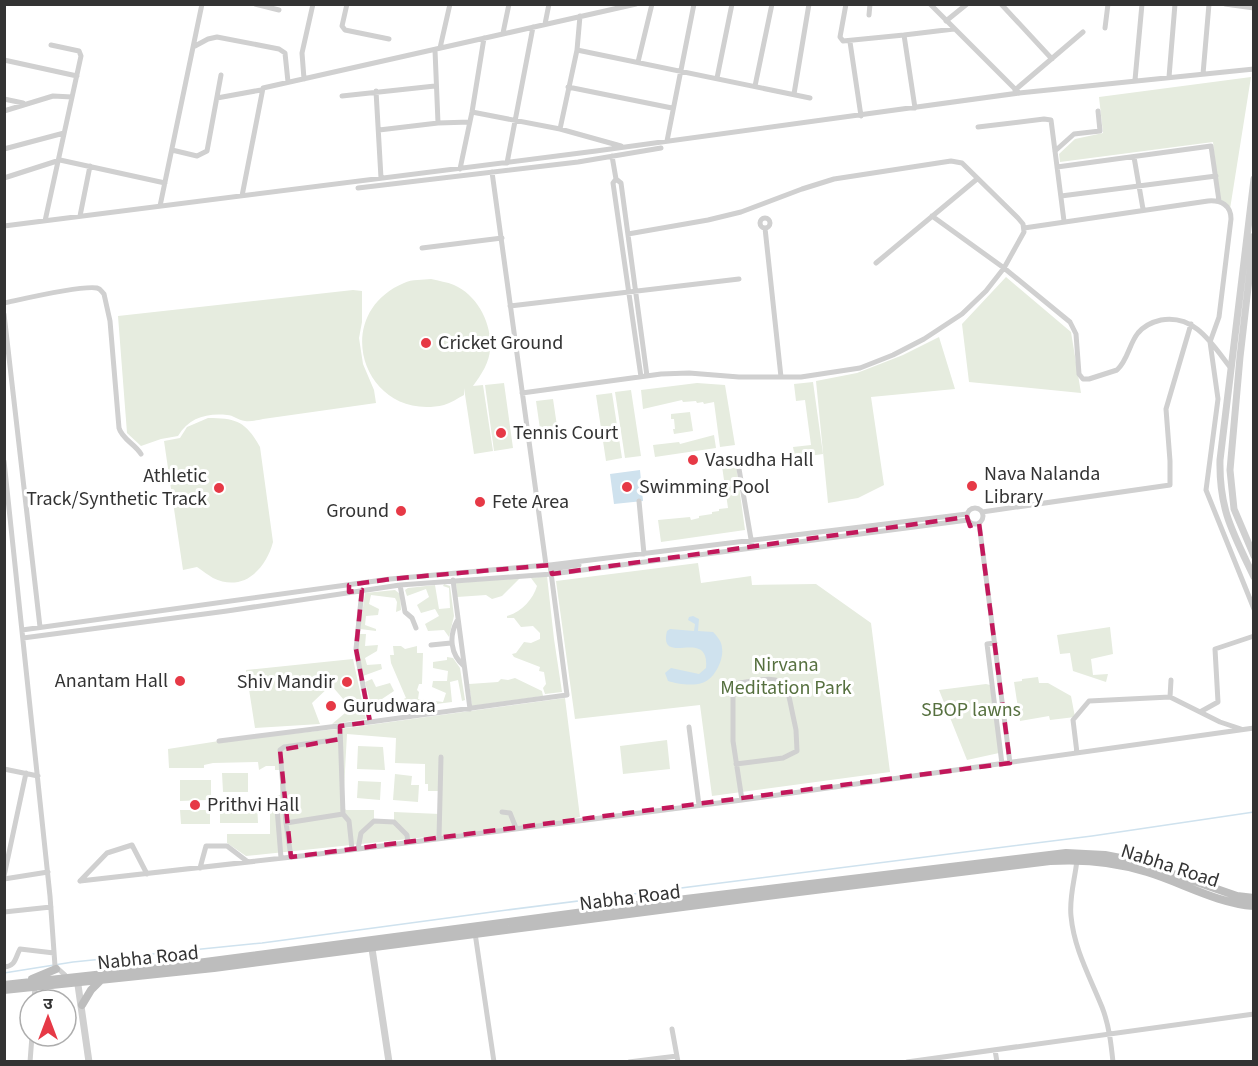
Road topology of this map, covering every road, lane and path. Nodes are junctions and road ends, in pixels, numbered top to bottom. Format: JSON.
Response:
{"nodes":[{"id":1,"x":202,"y":4,"type":"edge"},
{"id":2,"x":255,"y":4,"type":"edge"},
{"id":3,"x":313,"y":4,"type":"edge"},
{"id":4,"x":347,"y":4,"type":"edge"},
{"id":5,"x":450,"y":4,"type":"edge"},
{"id":6,"x":510,"y":4,"type":"edge"},
{"id":7,"x":549,"y":4,"type":"edge"},
{"id":8,"x":636,"y":4,"type":"edge"},
{"id":9,"x":652,"y":4,"type":"edge"},
{"id":10,"x":694,"y":4,"type":"edge"},
{"id":11,"x":732,"y":4,"type":"edge"},
{"id":12,"x":771,"y":4,"type":"edge"},
{"id":13,"x":809,"y":4,"type":"edge"},
{"id":14,"x":846,"y":4,"type":"edge"},
{"id":15,"x":870,"y":4,"type":"edge"},
{"id":16,"x":930,"y":4,"type":"edge"},
{"id":17,"x":967,"y":4,"type":"edge"},
{"id":18,"x":1001,"y":4,"type":"edge"},
{"id":19,"x":1108,"y":4,"type":"edge"},
{"id":20,"x":1142,"y":4,"type":"edge"},
{"id":21,"x":1175,"y":4,"type":"edge"},
{"id":22,"x":1209,"y":4,"type":"edge"},
{"id":23,"x":1225,"y":4,"type":"edge"},
{"id":24,"x":1254,"y":8,"type":"edge"},
{"id":25,"x":279,"y":10,"type":"dead end"},
{"id":26,"x":869,"y":15,"type":"dead end"},
{"id":27,"x":580,"y":16,"type":"junction"},
{"id":28,"x":946,"y":21,"type":"junction"},
{"id":29,"x":545,"y":24,"type":"junction"},
{"id":30,"x":533,"y":27,"type":"junction"},
{"id":31,"x":1105,"y":28,"type":"dead end"},
{"id":32,"x":954,"y":29,"type":"junction"},
{"id":33,"x":1083,"y":32,"type":"dead end"},
{"id":34,"x":503,"y":33,"type":"junction"},
{"id":35,"x":904,"y":35,"type":"junction"},
{"id":36,"x":484,"y":38,"type":"junction"},
{"id":37,"x":389,"y":39,"type":"dead end"},
{"id":38,"x":850,"y":42,"type":"junction"},
{"id":39,"x":51,"y":45,"type":"dead end"},
{"id":40,"x":195,"y":46,"type":"junction"},
{"id":41,"x":437,"y":49,"type":"junction"},
{"id":42,"x":577,"y":50,"type":"junction"},
{"id":43,"x":1052,"y":59,"type":"junction"},
{"id":44,"x":4,"y":60,"type":"edge"},
{"id":45,"x":638,"y":63,"type":"junction"},
{"id":46,"x":1254,"y":69,"type":"edge"},
{"id":47,"x":680,"y":72,"type":"junction"},
{"id":48,"x":1203,"y":74,"type":"junction"},
{"id":49,"x":221,"y":75,"type":"dead end"},
{"id":50,"x":77,"y":76,"type":"junction"},
{"id":51,"x":1169,"y":77,"type":"junction"},
{"id":52,"x":717,"y":78,"type":"junction"},
{"id":53,"x":304,"y":79,"type":"junction"},
{"id":54,"x":1135,"y":80,"type":"junction"},
{"id":55,"x":288,"y":82,"type":"junction"},
{"id":56,"x":435,"y":86,"type":"junction"},
{"id":57,"x":755,"y":86,"type":"junction"},
{"id":58,"x":568,"y":87,"type":"junction"},
{"id":59,"x":261,"y":90,"type":"junction"},
{"id":60,"x":376,"y":91,"type":"junction"},
{"id":61,"x":1017,"y":91,"type":"junction"},
{"id":62,"x":794,"y":94,"type":"junction"},
{"id":63,"x":342,"y":96,"type":"dead end"},
{"id":64,"x":72,"y":97,"type":"junction"},
{"id":65,"x":217,"y":98,"type":"junction"},
{"id":66,"x":810,"y":98,"type":"dead end"},
{"id":67,"x":4,"y":99,"type":"edge"},
{"id":68,"x":26,"y":104,"type":"junction"},
{"id":69,"x":672,"y":108,"type":"junction"},
{"id":70,"x":915,"y":108,"type":"junction"},
{"id":71,"x":4,"y":111,"type":"edge"},
{"id":72,"x":1098,"y":111,"type":"dead end"},
{"id":73,"x":472,"y":112,"type":"junction"},
{"id":74,"x":861,"y":116,"type":"junction"},
{"id":75,"x":470,"y":122,"type":"junction"},
{"id":76,"x":514,"y":122,"type":"junction"},
{"id":77,"x":438,"y":123,"type":"junction"},
{"id":78,"x":978,"y":127,"type":"dead end"},
{"id":79,"x":560,"y":129,"type":"junction"},
{"id":80,"x":379,"y":130,"type":"junction"},
{"id":81,"x":64,"y":133,"type":"junction"},
{"id":82,"x":667,"y":141,"type":"junction"},
{"id":83,"x":625,"y":147,"type":"junction"},
{"id":84,"x":4,"y":148,"type":"edge"},
{"id":85,"x":661,"y":148,"type":"dead end"},
{"id":86,"x":172,"y":150,"type":"junction"},
{"id":87,"x":1055,"y":152,"type":"junction"},
{"id":88,"x":612,"y":156,"type":"junction"},
{"id":89,"x":1134,"y":156,"type":"junction"},
{"id":90,"x":60,"y":160,"type":"junction"},
{"id":91,"x":507,"y":163,"type":"junction"},
{"id":92,"x":90,"y":166,"type":"junction"},
{"id":93,"x":1057,"y":167,"type":"junction"},
{"id":94,"x":460,"y":169,"type":"junction"},
{"id":95,"x":492,"y":172,"type":"junction"},
{"id":96,"x":1215,"y":176,"type":"junction"},
{"id":97,"x":4,"y":178,"type":"edge"},
{"id":98,"x":381,"y":178,"type":"junction"},
{"id":99,"x":616,"y":179,"type":"junction"},
{"id":100,"x":977,"y":179,"type":"junction"},
{"id":101,"x":1254,"y":179,"type":"edge"},
{"id":102,"x":165,"y":183,"type":"junction"},
{"id":103,"x":1138,"y":186,"type":"junction"},
{"id":104,"x":358,"y":188,"type":"dead end"},
{"id":105,"x":242,"y":196,"type":"junction"},
{"id":106,"x":1061,"y":196,"type":"junction"},
{"id":107,"x":1219,"y":201,"type":"junction"},
{"id":108,"x":762,"y":205,"type":"junction"},
{"id":109,"x":160,"y":206,"type":"junction"},
{"id":110,"x":1143,"y":209,"type":"junction"},
{"id":111,"x":80,"y":216,"type":"junction"},
{"id":112,"x":932,"y":216,"type":"junction"},
{"id":113,"x":45,"y":221,"type":"junction"},
{"id":114,"x":1064,"y":221,"type":"junction"},
{"id":115,"x":4,"y":226,"type":"edge"},
{"id":116,"x":1024,"y":228,"type":"junction"},
{"id":117,"x":628,"y":234,"type":"junction"},
{"id":118,"x":1254,"y":236,"type":"edge"},
{"id":119,"x":502,"y":238,"type":"junction"},
{"id":120,"x":422,"y":248,"type":"dead end"},
{"id":121,"x":876,"y":263,"type":"dead end"},
{"id":122,"x":1004,"y":268,"type":"junction"},
{"id":123,"x":738,"y":279,"type":"dead end"},
{"id":124,"x":632,"y":291,"type":"junction"},
{"id":125,"x":4,"y":303,"type":"edge"},
{"id":126,"x":510,"y":306,"type":"junction"},
{"id":127,"x":4,"y":314,"type":"edge"},
{"id":128,"x":1191,"y":324,"type":"junction"},
{"id":129,"x":1210,"y":342,"type":"junction"},
{"id":130,"x":1230,"y":367,"type":"junction"},
{"id":131,"x":644,"y":377,"type":"junction"},
{"id":132,"x":781,"y":377,"type":"junction"},
{"id":133,"x":522,"y":393,"type":"junction"},
{"id":134,"x":141,"y":453,"type":"dead end"},
{"id":135,"x":4,"y":461,"type":"edge"},
{"id":136,"x":738,"y":464,"type":"dead end"},
{"id":137,"x":639,"y":501,"type":"dead end"},
{"id":138,"x":982,"y":512,"type":"junction"},
{"id":139,"x":968,"y":517,"type":"junction"},
{"id":140,"x":979,"y":523,"type":"junction"},
{"id":141,"x":752,"y":544,"type":"junction"},
{"id":142,"x":4,"y":551,"type":"edge"},
{"id":143,"x":13,"y":552,"type":"junction"},
{"id":144,"x":644,"y":554,"type":"junction"},
{"id":145,"x":1254,"y":556,"type":"edge"},
{"id":146,"x":550,"y":568,"type":"junction"},
{"id":147,"x":1254,"y":577,"type":"edge"},
{"id":148,"x":453,"y":580,"type":"junction"},
{"id":149,"x":349,"y":585,"type":"junction"},
{"id":150,"x":400,"y":585,"type":"junction"},
{"id":151,"x":362,"y":590,"type":"junction"},
{"id":152,"x":349,"y":592,"type":"junction"},
{"id":153,"x":1254,"y":609,"type":"edge"},
{"id":154,"x":165,"y":610,"type":"junction"},
{"id":155,"x":167,"y":619,"type":"junction"},
{"id":156,"x":458,"y":619,"type":"junction"},
{"id":157,"x":40,"y":627,"type":"junction"},
{"id":158,"x":416,"y":628,"type":"dead end"},
{"id":159,"x":22,"y":630,"type":"junction"},
{"id":160,"x":1254,"y":636,"type":"edge"},
{"id":161,"x":23,"y":638,"type":"junction"},
{"id":162,"x":994,"y":643,"type":"junction"},
{"id":163,"x":452,"y":644,"type":"junction"},
{"id":164,"x":431,"y":645,"type":"dead end"},
{"id":165,"x":464,"y":666,"type":"junction"},
{"id":166,"x":1171,"y":680,"type":"dead end"},
{"id":167,"x":1170,"y":697,"type":"junction"},
{"id":168,"x":470,"y":709,"type":"junction"},
{"id":169,"x":1199,"y":712,"type":"junction"},
{"id":170,"x":370,"y":722,"type":"junction"},
{"id":171,"x":1220,"y":722,"type":"junction"},
{"id":172,"x":340,"y":726,"type":"junction"},
{"id":173,"x":689,"y":727,"type":"dead end"},
{"id":174,"x":1254,"y":728,"type":"edge"},
{"id":175,"x":1244,"y":730,"type":"junction"},
{"id":176,"x":1217,"y":735,"type":"junction"},
{"id":177,"x":340,"y":740,"type":"junction"},
{"id":178,"x":219,"y":741,"type":"dead end"},
{"id":179,"x":1077,"y":753,"type":"junction"},
{"id":180,"x":441,"y":757,"type":"dead end"},
{"id":181,"x":1010,"y":763,"type":"junction"},
{"id":182,"x":736,"y":764,"type":"junction"},
{"id":183,"x":1002,"y":764,"type":"junction"},
{"id":184,"x":4,"y":769,"type":"edge"},
{"id":185,"x":26,"y":773,"type":"junction"},
{"id":186,"x":38,"y":776,"type":"junction"},
{"id":187,"x":742,"y":800,"type":"junction"},
{"id":188,"x":699,"y":806,"type":"junction"},
{"id":189,"x":277,"y":808,"type":"dead end"},
{"id":190,"x":502,"y":812,"type":"dead end"},
{"id":191,"x":343,"y":814,"type":"junction"},
{"id":192,"x":286,"y":823,"type":"junction"},
{"id":193,"x":516,"y":828,"type":"junction"},
{"id":194,"x":439,"y":838,"type":"junction"},
{"id":195,"x":408,"y":843,"type":"junction"},
{"id":196,"x":355,"y":849,"type":"junction"},
{"id":197,"x":291,"y":857,"type":"junction"},
{"id":198,"x":281,"y":858,"type":"junction"},
{"id":199,"x":1077,"y":860,"type":"junction"},
{"id":200,"x":249,"y":862,"type":"junction"},
{"id":201,"x":200,"y":868,"type":"junction"},
{"id":202,"x":48,"y":872,"type":"junction"},
{"id":203,"x":147,"y":873,"type":"junction"},
{"id":204,"x":4,"y":878,"type":"edge"},
{"id":205,"x":1254,"y":898,"type":"edge"},
{"id":206,"x":1254,"y":906,"type":"edge"},
{"id":207,"x":51,"y":907,"type":"junction"},
{"id":208,"x":4,"y":912,"type":"edge"},
{"id":209,"x":474,"y":931,"type":"junction"},
{"id":210,"x":371,"y":943,"type":"junction"},
{"id":211,"x":54,"y":953,"type":"junction"},
{"id":212,"x":55,"y":966,"type":"junction"},
{"id":213,"x":198,"y":966,"type":"junction"},
{"id":214,"x":4,"y":967,"type":"edge"},
{"id":215,"x":77,"y":979,"type":"junction"},
{"id":216,"x":66,"y":980,"type":"junction"},
{"id":217,"x":101,"y":980,"type":"junction"},
{"id":218,"x":32,"y":984,"type":"junction"},
{"id":219,"x":4,"y":985,"type":"edge"},
{"id":220,"x":32,"y":988,"type":"edge"},
{"id":221,"x":4,"y":990,"type":"edge"},
{"id":222,"x":82,"y":1005,"type":"junction"},
{"id":223,"x":1254,"y":1014,"type":"edge"},
{"id":224,"x":672,"y":1029,"type":"dead end"},
{"id":225,"x":1110,"y":1034,"type":"junction"},
{"id":226,"x":996,"y":1050,"type":"junction"},
{"id":227,"x":677,"y":1059,"type":"edge"},
{"id":228,"x":941,"y":1059,"type":"edge"},
{"id":229,"x":89,"y":1062,"type":"edge"},
{"id":230,"x":388,"y":1062,"type":"edge"},
{"id":231,"x":494,"y":1062,"type":"edge"},
{"id":232,"x":629,"y":1062,"type":"edge"},
{"id":233,"x":907,"y":1062,"type":"edge"},
{"id":234,"x":997,"y":1062,"type":"edge"},
{"id":235,"x":1113,"y":1062,"type":"edge"}],
"edges":[{"from":1,"to":40,"type":"street"},
{"from":2,"to":25,"type":"street"},
{"from":3,"to":53,"type":"street"},
{"from":4,"to":37,"type":"street"},
{"from":5,"to":41,"type":"street"},
{"from":6,"to":34,"type":"street"},
{"from":7,"to":29,"type":"street"},
{"from":8,"to":27,"type":"street"},
{"from":9,"to":45,"type":"street"},
{"from":10,"to":47,"type":"street"},
{"from":11,"to":52,"type":"street"},
{"from":12,"to":57,"type":"street"},
{"from":13,"to":62,"type":"street"},
{"from":14,"to":38,"type":"street"},
{"from":15,"to":26,"type":"street"},
{"from":16,"to":28,"type":"street"},
{"from":17,"to":28,"type":"street"},
{"from":18,"to":43,"type":"street"},
{"from":19,"to":31,"type":"street"},
{"from":20,"to":54,"type":"street"},
{"from":21,"to":51,"type":"street"},
{"from":22,"to":48,"type":"street"},
{"from":23,"to":24,"type":"street"},
{"from":27,"to":29,"type":"street"},
{"from":27,"to":42,"type":"street"},
{"from":28,"to":32,"type":"street"},
{"from":29,"to":30,"type":"street"},
{"from":30,"to":34,"type":"street"},
{"from":30,"to":76,"type":"street"},
{"from":32,"to":35,"type":"street"},
{"from":32,"to":61,"type":"street"},
{"from":33,"to":43,"type":"street"},
{"from":34,"to":36,"type":"street"},
{"from":35,"to":38,"type":"street"},
{"from":35,"to":70,"type":"street"},
{"from":36,"to":41,"type":"street"},
{"from":36,"to":73,"type":"street"},
{"from":38,"to":74,"type":"street"},
{"from":39,"to":50,"type":"street"},
{"from":40,"to":55,"type":"street"},
{"from":40,"to":86,"type":"street"},
{"from":41,"to":53,"type":"street"},
{"from":41,"to":56,"type":"street"},
{"from":42,"to":45,"type":"street"},
{"from":42,"to":58,"type":"street"},
{"from":43,"to":61,"type":"street"},
{"from":44,"to":50,"type":"street"},
{"from":45,"to":47,"type":"street"},
{"from":46,"to":48,"type":"street"},
{"from":47,"to":52,"type":"street"},
{"from":47,"to":69,"type":"street"},
{"from":48,"to":51,"type":"street"},
{"from":49,"to":65,"type":"street"},
{"from":50,"to":64,"type":"street"},
{"from":51,"to":54,"type":"street"},
{"from":52,"to":57,"type":"street"},
{"from":53,"to":55,"type":"street"},
{"from":54,"to":61,"type":"street"},
{"from":55,"to":59,"type":"street"},
{"from":56,"to":60,"type":"street"},
{"from":56,"to":77,"type":"street"},
{"from":57,"to":62,"type":"street"},
{"from":58,"to":69,"type":"street"},
{"from":58,"to":79,"type":"street"},
{"from":59,"to":65,"type":"street"},
{"from":59,"to":105,"type":"street"},
{"from":60,"to":63,"type":"street"},
{"from":60,"to":80,"type":"street"},
{"from":61,"to":70,"type":"street"},
{"from":62,"to":66,"type":"street"},
{"from":64,"to":68,"type":"street"},
{"from":64,"to":81,"type":"street"},
{"from":65,"to":86,"type":"street"},
{"from":67,"to":68,"type":"street"},
{"from":68,"to":71,"type":"street"},
{"from":69,"to":82,"type":"street"},
{"from":70,"to":74,"type":"street"},
{"from":72,"to":87,"type":"street"},
{"from":73,"to":75,"type":"street"},
{"from":73,"to":76,"type":"street"},
{"from":74,"to":82,"type":"street"},
{"from":75,"to":77,"type":"street"},
{"from":75,"to":94,"type":"street"},
{"from":76,"to":79,"type":"street"},
{"from":76,"to":91,"type":"street"},
{"from":77,"to":80,"type":"street"},
{"from":78,"to":87,"type":"street"},
{"from":79,"to":83,"type":"street"},
{"from":80,"to":98,"type":"street"},
{"from":81,"to":84,"type":"street"},
{"from":81,"to":90,"type":"street"},
{"from":82,"to":83,"type":"street"},
{"from":83,"to":91,"type":"street"},
{"from":85,"to":88,"type":"street"},
{"from":86,"to":102,"type":"street"},
{"from":87,"to":93,"type":"street"},
{"from":88,"to":95,"type":"street"},
{"from":88,"to":99,"type":"street"},
{"from":89,"to":93,"type":"street"},
{"from":89,"to":96,"type":"street"},
{"from":89,"to":103,"type":"street"},
{"from":90,"to":92,"type":"street"},
{"from":90,"to":97,"type":"street"},
{"from":90,"to":113,"type":"street"},
{"from":91,"to":94,"type":"street"},
{"from":92,"to":102,"type":"street"},
{"from":92,"to":111,"type":"street"},
{"from":93,"to":106,"type":"street"},
{"from":94,"to":98,"type":"street"},
{"from":95,"to":104,"type":"street"},
{"from":95,"to":119,"type":"street"},
{"from":96,"to":103,"type":"street"},
{"from":96,"to":107,"type":"street"},
{"from":98,"to":105,"type":"street"},
{"from":99,"to":117,"type":"street"},
{"from":99,"to":124,"type":"street"},
{"from":100,"to":108,"type":"street"},
{"from":100,"to":112,"type":"street"},
{"from":100,"to":116,"type":"street"},
{"from":101,"to":130,"type":"street"},
{"from":102,"to":109,"type":"street"},
{"from":103,"to":106,"type":"street"},
{"from":103,"to":110,"type":"street"},
{"from":105,"to":109,"type":"street"},
{"from":106,"to":114,"type":"street"},
{"from":107,"to":110,"type":"street"},
{"from":107,"to":129,"type":"street"},
{"from":108,"to":117,"type":"street"},
{"from":108,"to":132,"type":"street"},
{"from":109,"to":111,"type":"street"},
{"from":110,"to":114,"type":"street"},
{"from":111,"to":113,"type":"street"},
{"from":112,"to":121,"type":"street"},
{"from":112,"to":122,"type":"street"},
{"from":113,"to":115,"type":"street"},
{"from":114,"to":116,"type":"street"},
{"from":116,"to":122,"type":"street"},
{"from":117,"to":124,"type":"street"},
{"from":118,"to":145,"type":"street"},
{"from":119,"to":120,"type":"street"},
{"from":119,"to":126,"type":"street"},
{"from":122,"to":128,"type":"street"},
{"from":122,"to":132,"type":"street"},
{"from":123,"to":124,"type":"street"},
{"from":124,"to":126,"type":"street"},
{"from":124,"to":131,"type":"street"},
{"from":125,"to":134,"type":"street"},
{"from":126,"to":133,"type":"street"},
{"from":127,"to":157,"type":"street"},
{"from":128,"to":129,"type":"street"},
{"from":128,"to":138,"type":"street"},
{"from":129,"to":130,"type":"street"},
{"from":129,"to":153,"type":"street"},
{"from":130,"to":147,"type":"street"},
{"from":131,"to":132,"type":"street"},
{"from":131,"to":133,"type":"street"},
{"from":133,"to":146,"type":"street"},
{"from":135,"to":143,"type":"street"},
{"from":136,"to":141,"type":"street"},
{"from":137,"to":144,"type":"street"},
{"from":138,"to":139,"type":"street"},
{"from":138,"to":140,"type":"street"},
{"from":139,"to":140,"type":"street"},
{"from":139,"to":141,"type":"street"},
{"from":140,"to":162,"type":"street"},
{"from":141,"to":144,"type":"street"},
{"from":141,"to":146,"type":"street"},
{"from":142,"to":143,"type":"street"},
{"from":143,"to":159,"type":"street"},
{"from":144,"to":146,"type":"street"},
{"from":146,"to":148,"type":"street"},
{"from":146,"to":149,"type":"street"},
{"from":146,"to":168,"type":"street"},
{"from":148,"to":150,"type":"street"},
{"from":148,"to":156,"type":"street"},
{"from":149,"to":152,"type":"street"},
{"from":149,"to":154,"type":"street"},
{"from":150,"to":151,"type":"street"},
{"from":150,"to":158,"type":"street"},
{"from":151,"to":152,"type":"street"},
{"from":151,"to":170,"type":"street"},
{"from":152,"to":155,"type":"street"},
{"from":154,"to":155,"type":"street"},
{"from":154,"to":157,"type":"street"},
{"from":155,"to":161,"type":"street"},
{"from":156,"to":163,"type":"street"},
{"from":156,"to":165,"type":"street"},
{"from":157,"to":159,"type":"street"},
{"from":159,"to":161,"type":"street"},
{"from":160,"to":169,"type":"street"},
{"from":161,"to":186,"type":"street"},
{"from":162,"to":181,"type":"street"},
{"from":162,"to":183,"type":"street"},
{"from":163,"to":164,"type":"street"},
{"from":163,"to":165,"type":"street"},
{"from":165,"to":168,"type":"street"},
{"from":166,"to":167,"type":"street"},
{"from":167,"to":169,"type":"street"},
{"from":167,"to":179,"type":"street"},
{"from":168,"to":170,"type":"street"},
{"from":169,"to":171,"type":"street"},
{"from":170,"to":172,"type":"street"},
{"from":171,"to":175,"type":"street"},
{"from":171,"to":176,"type":"street"},
{"from":172,"to":177,"type":"street"},
{"from":172,"to":178,"type":"street"},
{"from":173,"to":188,"type":"street"},
{"from":174,"to":175,"type":"street"},
{"from":175,"to":176,"type":"street"},
{"from":176,"to":179,"type":"street"},
{"from":177,"to":191,"type":"street"},
{"from":177,"to":192,"type":"street"},
{"from":179,"to":181,"type":"street"},
{"from":180,"to":194,"type":"street"},
{"from":181,"to":183,"type":"street"},
{"from":182,"to":182,"type":"street"},
{"from":182,"to":187,"type":"street"},
{"from":183,"to":187,"type":"street"},
{"from":184,"to":185,"type":"street"},
{"from":185,"to":186,"type":"street"},
{"from":185,"to":204,"type":"street"},
{"from":186,"to":202,"type":"street"},
{"from":187,"to":188,"type":"street"},
{"from":188,"to":193,"type":"street"},
{"from":189,"to":198,"type":"street"},
{"from":190,"to":193,"type":"street"},
{"from":191,"to":192,"type":"street"},
{"from":191,"to":196,"type":"street"},
{"from":192,"to":197,"type":"street"},
{"from":193,"to":194,"type":"street"},
{"from":194,"to":195,"type":"street"},
{"from":195,"to":196,"type":"street"},
{"from":195,"to":196,"type":"street"},
{"from":196,"to":197,"type":"street"},
{"from":197,"to":198,"type":"street"},
{"from":198,"to":200,"type":"street"},
{"from":199,"to":206,"type":"main road","name":"Nabha Road"},
{"from":199,"to":209,"type":"main road","name":"Nabha Road"},
{"from":199,"to":225,"type":"street"},
{"from":200,"to":201,"type":"street"},
{"from":200,"to":201,"type":"street"},
{"from":201,"to":203,"type":"street"},
{"from":202,"to":204,"type":"street"},
{"from":202,"to":207,"type":"street"},
{"from":203,"to":203,"type":"street"},
{"from":205,"to":209,"type":"main road","name":"Nabha Road"},
{"from":207,"to":208,"type":"street"},
{"from":207,"to":211,"type":"street"},
{"from":209,"to":210,"type":"main road","name":"Nabha Road"},
{"from":209,"to":231,"type":"street"},
{"from":210,"to":213,"type":"main road","name":"Nabha Road"},
{"from":210,"to":230,"type":"street"},
{"from":211,"to":212,"type":"street"},
{"from":211,"to":214,"type":"street"},
{"from":212,"to":216,"type":"street"},
{"from":212,"to":218,"type":"main road"},
{"from":213,"to":215,"type":"main road","name":"Nabha Road"},
{"from":213,"to":217,"type":"main road","name":"Nabha Road"},
{"from":215,"to":216,"type":"main road","name":"Nabha Road"},
{"from":215,"to":217,"type":"main road","name":"Nabha Road"},
{"from":215,"to":222,"type":"street"},
{"from":216,"to":218,"type":"main road","name":"Nabha Road"},
{"from":217,"to":222,"type":"main road"},
{"from":218,"to":219,"type":"main road","name":"Nabha Road"},
{"from":218,"to":220,"type":"street"},
{"from":218,"to":221,"type":"main road","name":"Nabha Road"},
{"from":222,"to":229,"type":"street"},
{"from":223,"to":225,"type":"street"},
{"from":224,"to":227,"type":"street"},
{"from":225,"to":226,"type":"street"},
{"from":225,"to":235,"type":"street"},
{"from":226,"to":228,"type":"street"},
{"from":226,"to":234,"type":"street"},
{"from":227,"to":232,"type":"street"},
{"from":228,"to":233,"type":"street"}]}
